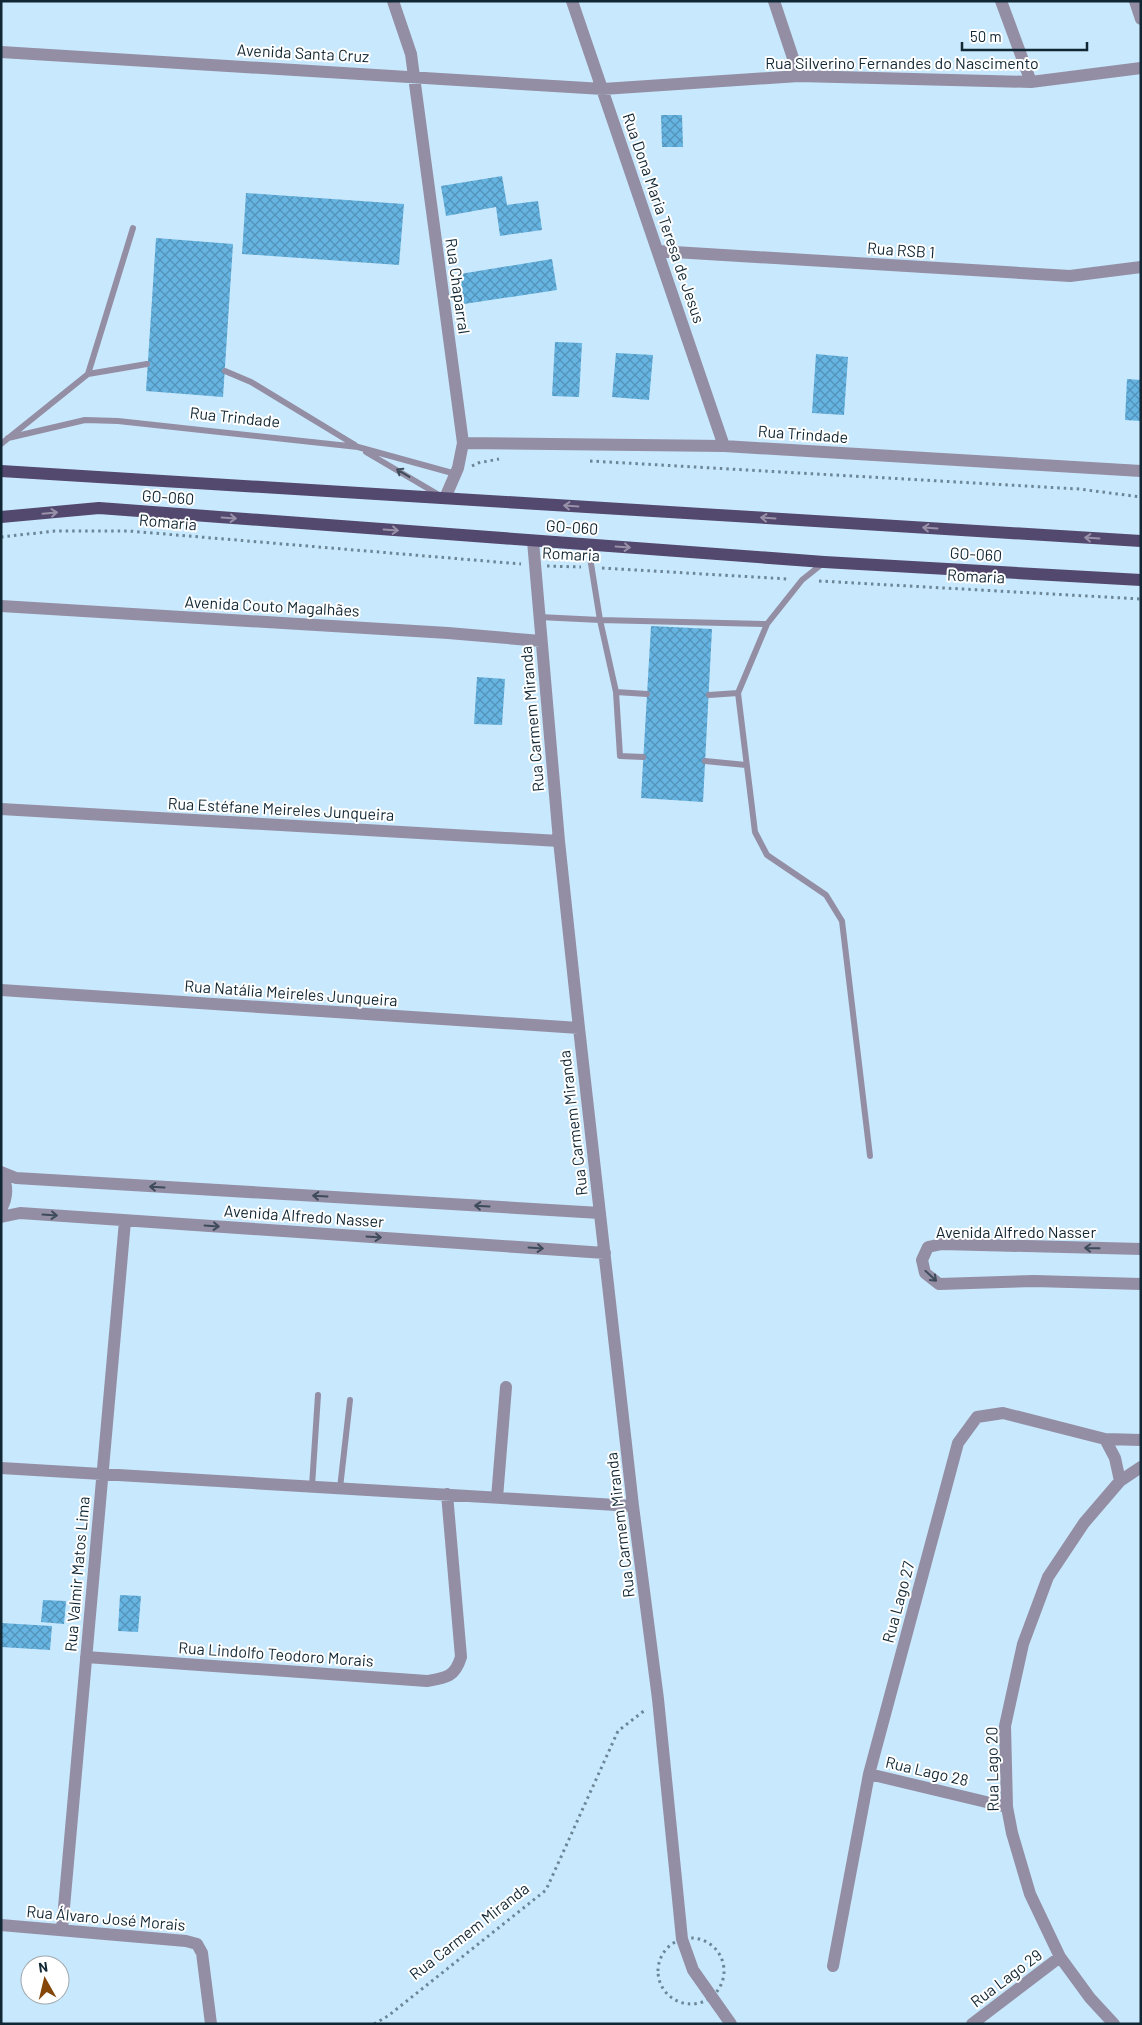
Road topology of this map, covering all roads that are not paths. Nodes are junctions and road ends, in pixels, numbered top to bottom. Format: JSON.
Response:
{"nodes":[{"id":1,"x":393,"y":1,"type":"edge"},
{"id":2,"x":572,"y":1,"type":"edge"},
{"id":3,"x":774,"y":1,"type":"edge"},
{"id":4,"x":1001,"y":1,"type":"edge"},
{"id":5,"x":1135,"y":1,"type":"edge"},
{"id":6,"x":1141,"y":18,"type":"edge"},
{"id":7,"x":1,"y":52,"type":"edge"},
{"id":8,"x":1141,"y":68,"type":"edge"},
{"id":9,"x":413,"y":76,"type":"junction"},
{"id":10,"x":799,"y":76,"type":"junction"},
{"id":11,"x":1031,"y":82,"type":"junction"},
{"id":12,"x":603,"y":89,"type":"junction"},
{"id":13,"x":133,"y":228,"type":"dead end"},
{"id":14,"x":658,"y":251,"type":"junction"},
{"id":15,"x":1141,"y":267,"type":"edge"},
{"id":16,"x":147,"y":364,"type":"dead end"},
{"id":17,"x":225,"y":371,"type":"dead end"},
{"id":18,"x":88,"y":374,"type":"junction"},
{"id":19,"x":8,"y":438,"type":"junction"},
{"id":20,"x":463,"y":443,"type":"junction"},
{"id":21,"x":1,"y":444,"type":"edge"},
{"id":22,"x":724,"y":446,"type":"junction"},
{"id":23,"x":358,"y":447,"type":"junction"},
{"id":24,"x":1,"y":471,"type":"edge"},
{"id":25,"x":1141,"y":471,"type":"edge"},
{"id":26,"x":456,"y":474,"type":"junction"},
{"id":27,"x":445,"y":498,"type":"junction"},
{"id":28,"x":1,"y":517,"type":"edge"},
{"id":29,"x":533,"y":541,"type":"junction"},
{"id":30,"x":1141,"y":541,"type":"edge"},
{"id":31,"x":588,"y":545,"type":"junction"},
{"id":32,"x":824,"y":562,"type":"junction"},
{"id":33,"x":1141,"y":580,"type":"edge"},
{"id":34,"x":1,"y":606,"type":"edge"},
{"id":35,"x":539,"y":617,"type":"junction"},
{"id":36,"x":600,"y":620,"type":"junction"},
{"id":37,"x":767,"y":624,"type":"junction"},
{"id":38,"x":541,"y":641,"type":"junction"},
{"id":39,"x":616,"y":692,"type":"junction"},
{"id":40,"x":738,"y":693,"type":"junction"},
{"id":41,"x":647,"y":694,"type":"dead end"},
{"id":42,"x":709,"y":695,"type":"dead end"},
{"id":43,"x":643,"y":757,"type":"dead end"},
{"id":44,"x":705,"y":761,"type":"dead end"},
{"id":45,"x":746,"y":765,"type":"junction"},
{"id":46,"x":1,"y":809,"type":"edge"},
{"id":47,"x":559,"y":841,"type":"junction"},
{"id":48,"x":1,"y":990,"type":"edge"},
{"id":49,"x":579,"y":1028,"type":"junction"},
{"id":50,"x":870,"y":1156,"type":"dead end"},
{"id":51,"x":1,"y":1172,"type":"edge"},
{"id":52,"x":1,"y":1209,"type":"edge"},
{"id":53,"x":600,"y":1213,"type":"junction"},
{"id":54,"x":1,"y":1217,"type":"edge"},
{"id":55,"x":125,"y":1220,"type":"junction"},
{"id":56,"x":1141,"y":1249,"type":"edge"},
{"id":57,"x":605,"y":1253,"type":"junction"},
{"id":58,"x":1141,"y":1284,"type":"edge"},
{"id":59,"x":506,"y":1387,"type":"dead end"},
{"id":60,"x":318,"y":1395,"type":"dead end"},
{"id":61,"x":350,"y":1400,"type":"dead end"},
{"id":62,"x":1105,"y":1439,"type":"junction"},
{"id":63,"x":1141,"y":1440,"type":"edge"},
{"id":64,"x":1141,"y":1466,"type":"edge"},
{"id":65,"x":1,"y":1468,"type":"edge"},
{"id":66,"x":102,"y":1473,"type":"junction"},
{"id":67,"x":1120,"y":1481,"type":"junction"},
{"id":68,"x":312,"y":1486,"type":"junction"},
{"id":69,"x":340,"y":1488,"type":"junction"},
{"id":70,"x":447,"y":1494,"type":"junction"},
{"id":71,"x":497,"y":1498,"type":"junction"},
{"id":72,"x":633,"y":1506,"type":"junction"},
{"id":73,"x":86,"y":1657,"type":"junction"},
{"id":74,"x":869,"y":1774,"type":"junction"},
{"id":75,"x":1007,"y":1807,"type":"junction"},
{"id":76,"x":1,"y":1925,"type":"edge"},
{"id":77,"x":62,"y":1930,"type":"junction"},
{"id":78,"x":1060,"y":1958,"type":"junction"},
{"id":79,"x":833,"y":1966,"type":"dead end"},
{"id":80,"x":211,"y":2024,"type":"edge"},
{"id":81,"x":731,"y":2024,"type":"edge"},
{"id":82,"x":972,"y":2024,"type":"edge"},
{"id":83,"x":1114,"y":2024,"type":"edge"}],
"edges":[{"from":1,"to":9,"type":"street","name":"Rua Chaparral"},
{"from":2,"to":12,"type":"street","name":"Rua Dona Maria Teresa de Jesus"},
{"from":3,"to":10,"type":"street"},
{"from":4,"to":11,"type":"street"},
{"from":5,"to":6,"type":"street"},
{"from":7,"to":9,"type":"street","name":"Avenida Santa Cruz"},
{"from":8,"to":11,"type":"street","name":"Rua Silverino Fernandes do Nascimento"},
{"from":9,"to":12,"type":"street","name":"Avenida Santa Cruz"},
{"from":9,"to":20,"type":"street","name":"Rua Chaparral"},
{"from":10,"to":11,"type":"street","name":"Rua Silverino Fernandes do Nascimento"},
{"from":10,"to":12,"type":"street","name":"Rua Silverino Fernandes do Nascimento"},
{"from":12,"to":14,"type":"street","name":"Rua Dona Maria Teresa de Jesus"},
{"from":13,"to":18,"type":"lane"},
{"from":14,"to":15,"type":"street","name":"Rua RSB 1"},
{"from":14,"to":22,"type":"street","name":"Rua Dona Maria Teresa de Jesus"},
{"from":16,"to":18,"type":"lane"},
{"from":17,"to":23,"type":"lane"},
{"from":18,"to":19,"type":"lane"},
{"from":19,"to":21,"type":"lane"},
{"from":19,"to":23,"type":"lane","name":"Rua Trindade"},
{"from":20,"to":22,"type":"street","name":"Rua Trindade"},
{"from":20,"to":26,"type":"street","name":"Rua Chaparral"},
{"from":22,"to":25,"type":"street","name":"Rua Trindade"},
{"from":23,"to":26,"type":"lane","name":"Rua Trindade"},
{"from":27,"to":23,"type":"lane","one_way":true},
{"from":24,"to":27,"type":"main road","name":"GO-060","number":"GO-060"},
{"from":26,"to":27,"type":"street","name":"Rua Chaparral"},
{"from":30,"to":27,"type":"main road","name":"GO-060","number":"GO-060","one_way":true},
{"from":28,"to":29,"type":"main road","name":"GO-060","number":"GO-060","one_way":true},
{"from":29,"to":31,"type":"main road","name":"GO-060","number":"GO-060"},
{"from":29,"to":35,"type":"street","name":"Rua Carmem Miranda"},
{"from":31,"to":32,"type":"main road","name":"GO-060","number":"GO-060","one_way":true},
{"from":31,"to":36,"type":"lane"},
{"from":32,"to":33,"type":"main road","name":"GO-060","number":"GO-060"},
{"from":32,"to":37,"type":"lane"},
{"from":34,"to":38,"type":"street","name":"Avenida Couto Magalhães"},
{"from":35,"to":36,"type":"lane"},
{"from":35,"to":38,"type":"street","name":"Rua Carmem Miranda"},
{"from":36,"to":37,"type":"lane"},
{"from":36,"to":39,"type":"lane"},
{"from":37,"to":40,"type":"lane"},
{"from":38,"to":47,"type":"street","name":"Rua Carmem Miranda"},
{"from":39,"to":41,"type":"lane"},
{"from":39,"to":43,"type":"lane"},
{"from":40,"to":42,"type":"lane"},
{"from":40,"to":45,"type":"lane"},
{"from":44,"to":45,"type":"lane"},
{"from":45,"to":50,"type":"lane"},
{"from":46,"to":47,"type":"street","name":"Rua Estéfane Meireles Junqueira"},
{"from":47,"to":49,"type":"street","name":"Rua Carmem Miranda"},
{"from":48,"to":49,"type":"street","name":"Rua Natália Meireles Junqueira"},
{"from":49,"to":53,"type":"street","name":"Rua Carmem Miranda"},
{"from":51,"to":52,"type":"street"},
{"from":53,"to":51,"type":"street","name":"Avenida Alfredo Nasser","one_way":true},
{"from":53,"to":57,"type":"street","name":"Rua Carmem Miranda"},
{"from":54,"to":55,"type":"street","name":"Avenida Alfredo Nasser","one_way":true},
{"from":55,"to":57,"type":"street","name":"Avenida Alfredo Nasser","one_way":true},
{"from":55,"to":66,"type":"street","name":"Rua Valmir Matos Lima"},
{"from":56,"to":58,"type":"street","name":"Avenida Alfredo Nasser","one_way":true},
{"from":57,"to":72,"type":"street","name":"Rua Carmem Miranda"},
{"from":59,"to":71,"type":"street"},
{"from":60,"to":68,"type":"lane"},
{"from":61,"to":69,"type":"lane"},
{"from":62,"to":63,"type":"street","name":"Rua Lago 27"},
{"from":62,"to":67,"type":"street"},
{"from":62,"to":74,"type":"street","name":"Rua Lago 27"},
{"from":64,"to":67,"type":"street","name":"Rua Lago 20"},
{"from":65,"to":66,"type":"street"},
{"from":66,"to":68,"type":"street"},
{"from":66,"to":73,"type":"street","name":"Rua Valmir Matos Lima"},
{"from":67,"to":75,"type":"street","name":"Rua Lago 20"},
{"from":68,"to":69,"type":"street"},
{"from":69,"to":70,"type":"street"},
{"from":70,"to":71,"type":"street"},
{"from":70,"to":73,"type":"street","name":"Rua Lindolfo Teodoro Morais"},
{"from":71,"to":72,"type":"street"},
{"from":72,"to":81,"type":"street","name":"Rua Carmem Miranda"},
{"from":73,"to":77,"type":"street","name":"Rua Valmir Matos Lima"},
{"from":74,"to":75,"type":"street","name":"Rua Lago 28"},
{"from":74,"to":79,"type":"street","name":"Rua Lago 27"},
{"from":75,"to":78,"type":"street","name":"Rua Lago 20"},
{"from":76,"to":77,"type":"street","name":"Rua Álvaro José Morais"},
{"from":77,"to":80,"type":"street","name":"Rua Álvaro José Morais"},
{"from":78,"to":82,"type":"street","name":"Rua Lago 29"},
{"from":78,"to":83,"type":"street","name":"Rua Lago 20"}]}
